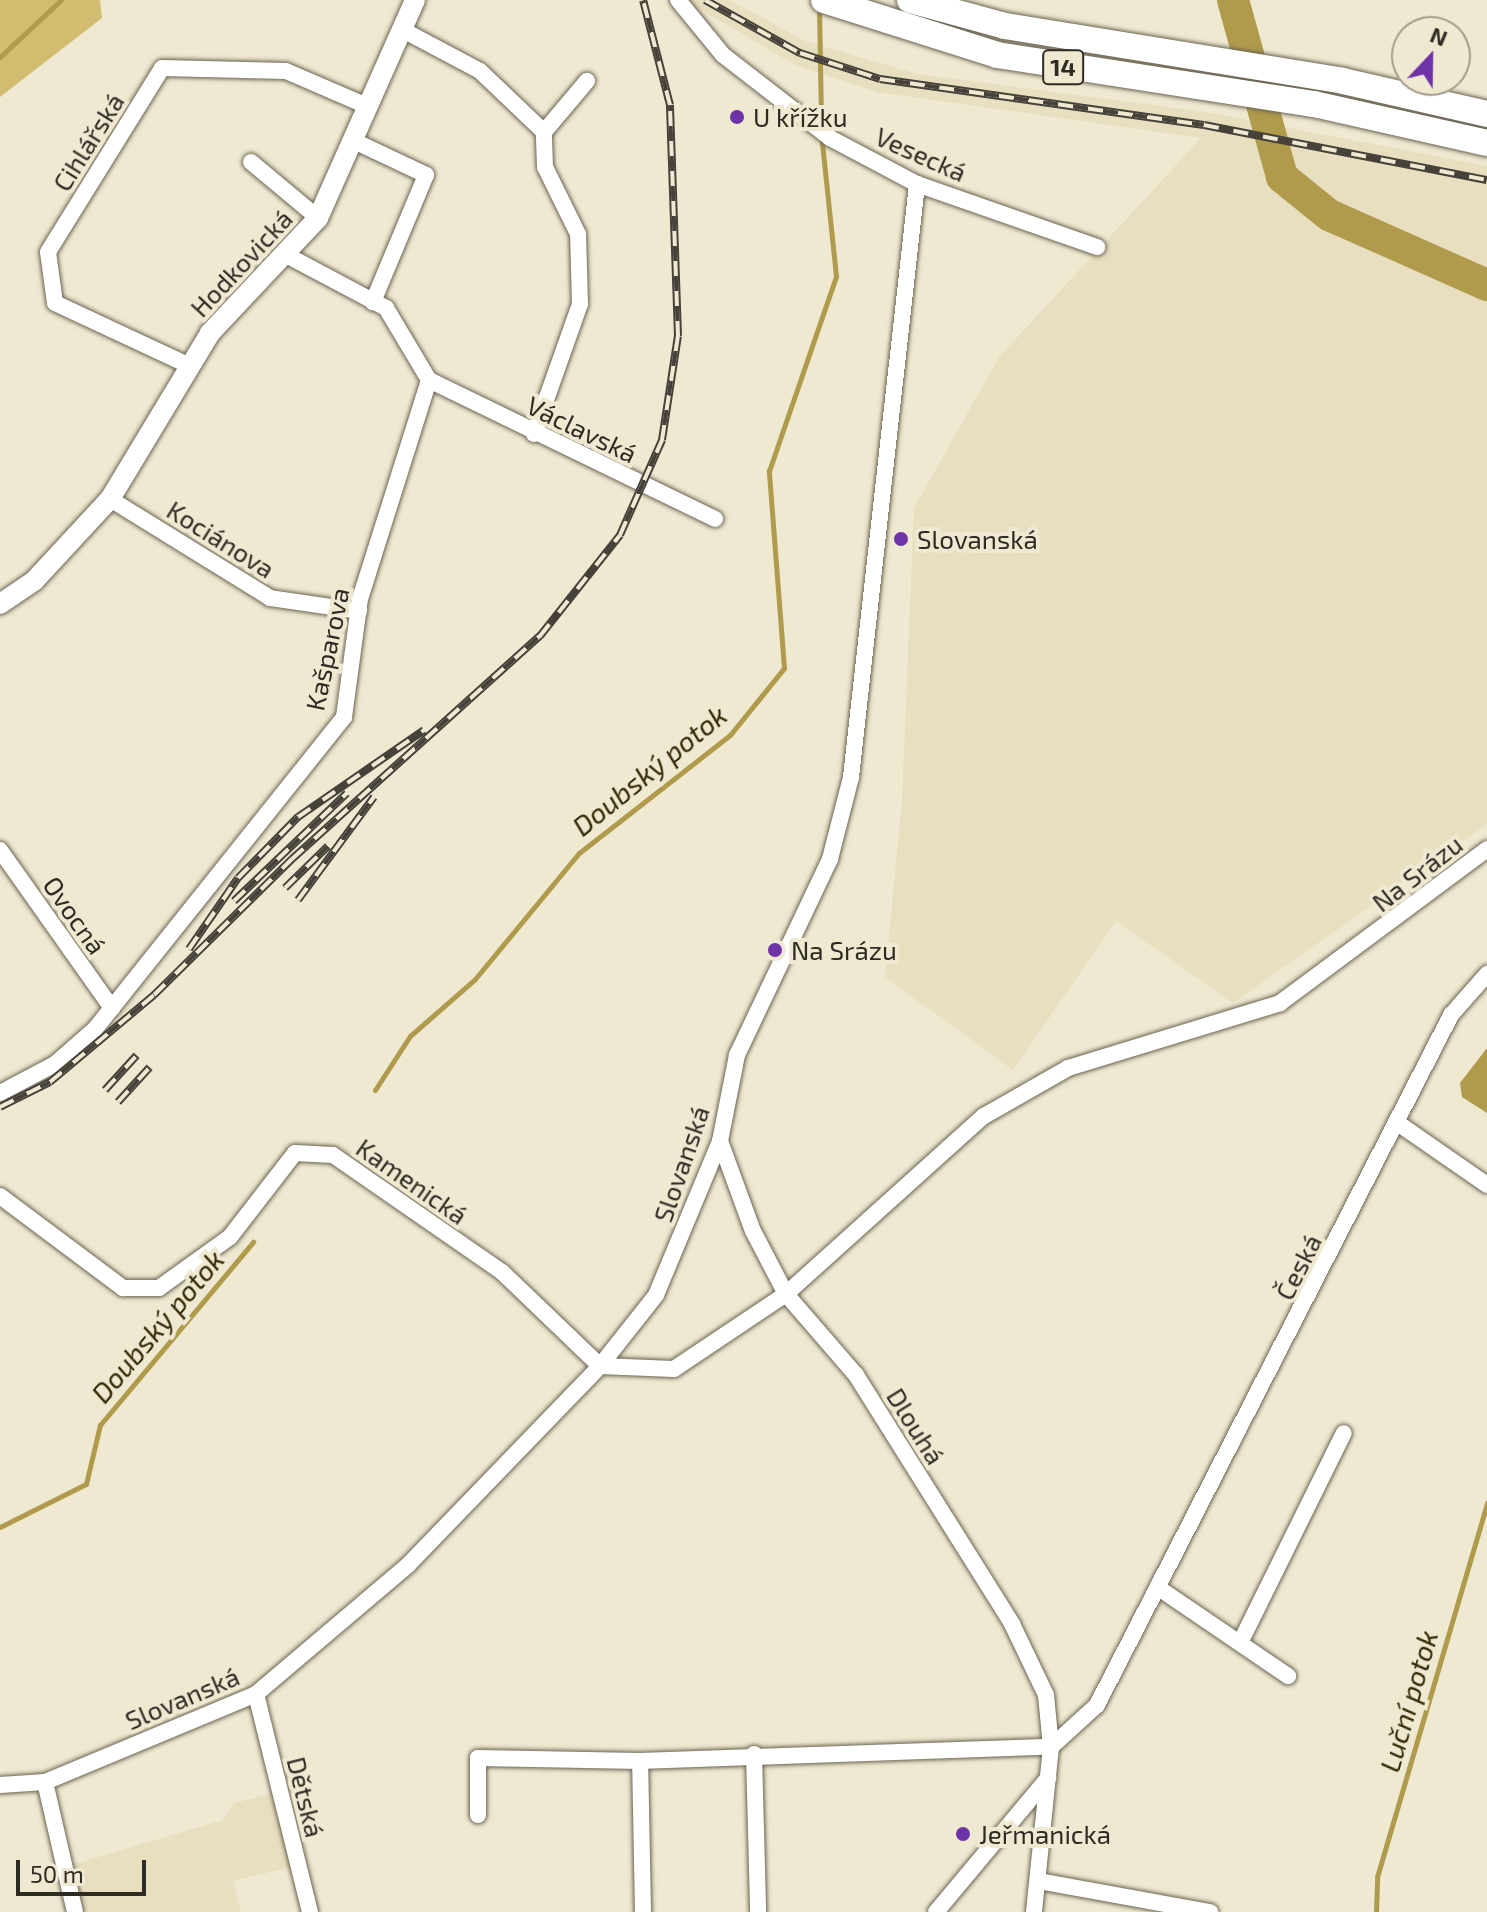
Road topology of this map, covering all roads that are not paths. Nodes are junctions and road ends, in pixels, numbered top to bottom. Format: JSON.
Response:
{"nodes":[{"id":1,"x":415,"y":0,"type":"edge"},
{"id":2,"x":678,"y":0,"type":"edge"},
{"id":3,"x":824,"y":0,"type":"edge"},
{"id":4,"x":920,"y":3,"type":"edge"},
{"id":5,"x":401,"y":29,"type":"junction"},
{"id":6,"x":587,"y":81,"type":"dead end"},
{"id":7,"x":367,"y":106,"type":"junction"},
{"id":8,"x":1487,"y":114,"type":"edge"},
{"id":9,"x":544,"y":132,"type":"junction"},
{"id":10,"x":352,"y":140,"type":"junction"},
{"id":11,"x":1487,"y":143,"type":"edge"},
{"id":12,"x":251,"y":162,"type":"dead end"},
{"id":13,"x":917,"y":184,"type":"junction"},
{"id":14,"x":318,"y":218,"type":"junction"},
{"id":15,"x":1097,"y":247,"type":"dead end"},
{"id":16,"x":288,"y":256,"type":"junction"},
{"id":17,"x":373,"y":302,"type":"junction"},
{"id":18,"x":190,"y":366,"type":"junction"},
{"id":19,"x":429,"y":380,"type":"junction"},
{"id":20,"x":534,"y":434,"type":"junction"},
{"id":21,"x":110,"y":499,"type":"junction"},
{"id":22,"x":715,"y":519,"type":"dead end"},
{"id":23,"x":0,"y":604,"type":"edge"},
{"id":24,"x":359,"y":611,"type":"junction"},
{"id":25,"x":1487,"y":849,"type":"edge"},
{"id":26,"x":0,"y":850,"type":"edge"},
{"id":27,"x":1487,"y":974,"type":"edge"},
{"id":28,"x":112,"y":1008,"type":"junction"},
{"id":29,"x":0,"y":1093,"type":"edge"},
{"id":30,"x":1399,"y":1124,"type":"junction"},
{"id":31,"x":720,"y":1141,"type":"junction"},
{"id":32,"x":1487,"y":1185,"type":"edge"},
{"id":33,"x":0,"y":1196,"type":"edge"},
{"id":34,"x":786,"y":1294,"type":"junction"},
{"id":35,"x":600,"y":1366,"type":"junction"},
{"id":36,"x":1344,"y":1433,"type":"dead end"},
{"id":37,"x":1160,"y":1589,"type":"junction"},
{"id":38,"x":1240,"y":1643,"type":"junction"},
{"id":39,"x":1288,"y":1676,"type":"dead end"},
{"id":40,"x":256,"y":1694,"type":"junction"},
{"id":41,"x":1051,"y":1747,"type":"junction"},
{"id":42,"x":754,"y":1754,"type":"junction"},
{"id":43,"x":640,"y":1761,"type":"junction"},
{"id":44,"x":1048,"y":1778,"type":"junction"},
{"id":45,"x":45,"y":1782,"type":"junction"},
{"id":46,"x":0,"y":1785,"type":"edge"},
{"id":47,"x":478,"y":1815,"type":"dead end"},
{"id":48,"x":1039,"y":1881,"type":"junction"},
{"id":49,"x":75,"y":1912,"type":"edge"},
{"id":50,"x":310,"y":1912,"type":"edge"},
{"id":51,"x":643,"y":1912,"type":"edge"},
{"id":52,"x":758,"y":1912,"type":"edge"},
{"id":53,"x":936,"y":1912,"type":"edge"},
{"id":54,"x":1034,"y":1912,"type":"edge"},
{"id":55,"x":1210,"y":1912,"type":"edge"}],
"edges":[{"from":1,"to":5,"type":"street","name":"Hodkovická"},
{"from":2,"to":13,"type":"street","name":"Vesecká"},
{"from":3,"to":11,"type":"highway","number":"14"},
{"from":4,"to":8,"type":"highway","number":"14"},
{"from":5,"to":7,"type":"street","name":"Hodkovická"},
{"from":5,"to":9,"type":"street"},
{"from":6,"to":9,"type":"street"},
{"from":7,"to":10,"type":"street","name":"Hodkovická"},
{"from":7,"to":18,"type":"street","name":"Cihlářská"},
{"from":9,"to":20,"type":"street"},
{"from":10,"to":14,"type":"street","name":"Hodkovická"},
{"from":10,"to":17,"type":"street"},
{"from":12,"to":14,"type":"street"},
{"from":13,"to":15,"type":"street","name":"Vesecká"},
{"from":13,"to":31,"type":"street","name":"Slovanská"},
{"from":14,"to":16,"type":"street","name":"Hodkovická"},
{"from":16,"to":17,"type":"street"},
{"from":16,"to":18,"type":"street","name":"Hodkovická"},
{"from":17,"to":19,"type":"street"},
{"from":18,"to":21,"type":"street","name":"Hodkovická"},
{"from":19,"to":20,"type":"street","name":"Václavská"},
{"from":19,"to":24,"type":"street","name":"Kašparova"},
{"from":20,"to":22,"type":"street","name":"Václavská"},
{"from":21,"to":23,"type":"street","name":"Hodkovická"},
{"from":21,"to":24,"type":"street","name":"Kociánova"},
{"from":24,"to":28,"type":"street","name":"Kašparova"},
{"from":25,"to":34,"type":"street","name":"Na Srázu"},
{"from":26,"to":28,"type":"street","name":"Ovocná"},
{"from":27,"to":30,"type":"street","name":"Česká"},
{"from":28,"to":29,"type":"street","name":"Kašparova"},
{"from":30,"to":32,"type":"street"},
{"from":30,"to":37,"type":"street","name":"Česká"},
{"from":31,"to":34,"type":"street","name":"Dlouhá"},
{"from":31,"to":35,"type":"street","name":"Slovanská"},
{"from":33,"to":35,"type":"street","name":"Kamenická"},
{"from":34,"to":35,"type":"street","name":"Na Srázu"},
{"from":34,"to":41,"type":"street","name":"Dlouhá"},
{"from":35,"to":40,"type":"street","name":"Slovanská"},
{"from":36,"to":38,"type":"street"},
{"from":37,"to":38,"type":"street"},
{"from":37,"to":41,"type":"street","name":"Česká"},
{"from":38,"to":39,"type":"street"},
{"from":40,"to":45,"type":"street","name":"Slovanská"},
{"from":40,"to":50,"type":"street","name":"Dětská"},
{"from":41,"to":42,"type":"street"},
{"from":41,"to":44,"type":"street"},
{"from":42,"to":43,"type":"street"},
{"from":42,"to":52,"type":"street"},
{"from":43,"to":47,"type":"street"},
{"from":43,"to":51,"type":"street"},
{"from":44,"to":48,"type":"street"},
{"from":44,"to":53,"type":"street"},
{"from":45,"to":46,"type":"street","name":"Slovanská"},
{"from":45,"to":49,"type":"street"},
{"from":48,"to":54,"type":"street"},
{"from":48,"to":55,"type":"street"}]}
